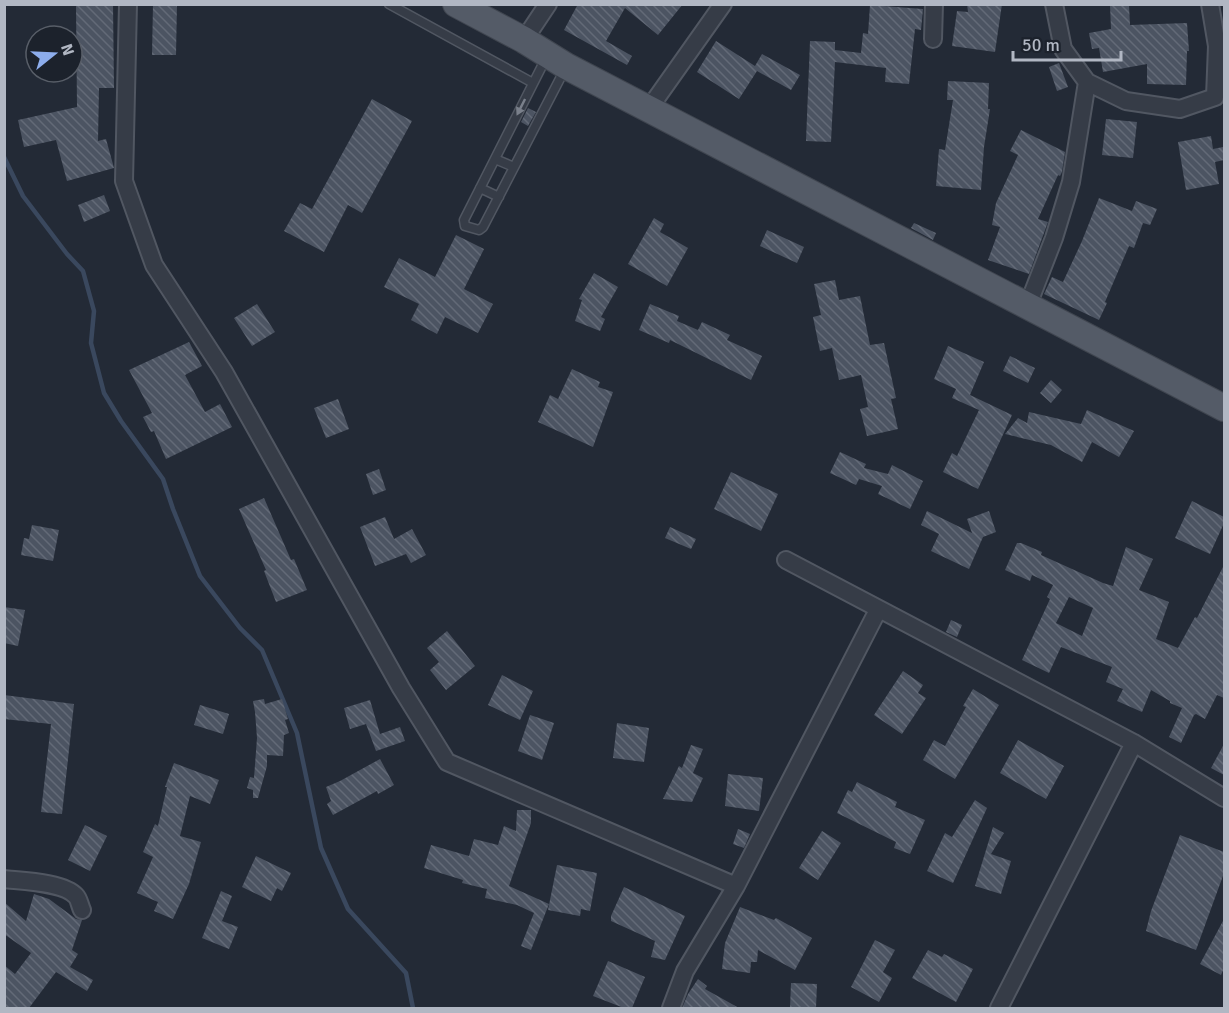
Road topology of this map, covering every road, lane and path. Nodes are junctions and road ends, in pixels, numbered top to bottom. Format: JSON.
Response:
{"nodes":[{"id":1,"x":128,"y":4,"type":"edge"},
{"id":2,"x":389,"y":4,"type":"edge"},
{"id":3,"x":456,"y":4,"type":"edge"},
{"id":4,"x":548,"y":4,"type":"edge"},
{"id":5,"x":723,"y":4,"type":"edge"},
{"id":6,"x":934,"y":4,"type":"edge"},
{"id":7,"x":1054,"y":4,"type":"edge"},
{"id":8,"x":1210,"y":4,"type":"edge"},
{"id":9,"x":933,"y":39,"type":"dead end"},
{"id":10,"x":524,"y":40,"type":"junction"},
{"id":11,"x":1221,"y":46,"type":"edge"},
{"id":12,"x":556,"y":60,"type":"junction"},
{"id":13,"x":1087,"y":82,"type":"junction"},
{"id":14,"x":533,"y":83,"type":"junction"},
{"id":15,"x":648,"y":110,"type":"junction"},
{"id":16,"x":495,"y":159,"type":"junction"},
{"id":17,"x":514,"y":167,"type":"junction"},
{"id":18,"x":480,"y":188,"type":"junction"},
{"id":19,"x":499,"y":197,"type":"junction"},
{"id":20,"x":1028,"y":305,"type":"junction"},
{"id":21,"x":1224,"y":408,"type":"edge"},
{"id":22,"x":786,"y":560,"type":"dead end"},
{"id":23,"x":878,"y":610,"type":"junction"},
{"id":24,"x":1134,"y":743,"type":"junction"},
{"id":25,"x":1224,"y":798,"type":"edge"},
{"id":26,"x":4,"y":879,"type":"edge"},
{"id":27,"x":736,"y":886,"type":"junction"},
{"id":28,"x":82,"y":910,"type":"dead end"},
{"id":29,"x":671,"y":1008,"type":"edge"},
{"id":30,"x":999,"y":1008,"type":"edge"}],
"edges":[{"from":1,"to":27,"type":"street"},
{"from":2,"to":14,"type":"lane"},
{"from":3,"to":10,"type":"main road"},
{"from":4,"to":10,"type":"street"},
{"from":5,"to":15,"type":"street"},
{"from":6,"to":9,"type":"street"},
{"from":7,"to":13,"type":"street"},
{"from":8,"to":11,"type":"street"},
{"from":10,"to":12,"type":"main road"},
{"from":11,"to":13,"type":"street"},
{"from":12,"to":14,"type":"lane"},
{"from":12,"to":15,"type":"main road"},
{"from":12,"to":17,"type":"lane"},
{"from":13,"to":20,"type":"street"},
{"from":14,"to":16,"type":"lane","one_way":true},
{"from":15,"to":20,"type":"main road"},
{"from":16,"to":17,"type":"lane"},
{"from":16,"to":18,"type":"lane"},
{"from":17,"to":19,"type":"lane"},
{"from":18,"to":19,"type":"lane"},
{"from":18,"to":19,"type":"lane"},
{"from":20,"to":21,"type":"main road"},
{"from":22,"to":23,"type":"street"},
{"from":23,"to":24,"type":"street"},
{"from":23,"to":27,"type":"street"},
{"from":24,"to":25,"type":"street"},
{"from":24,"to":30,"type":"street"},
{"from":26,"to":28,"type":"street"},
{"from":27,"to":29,"type":"street"}]}
